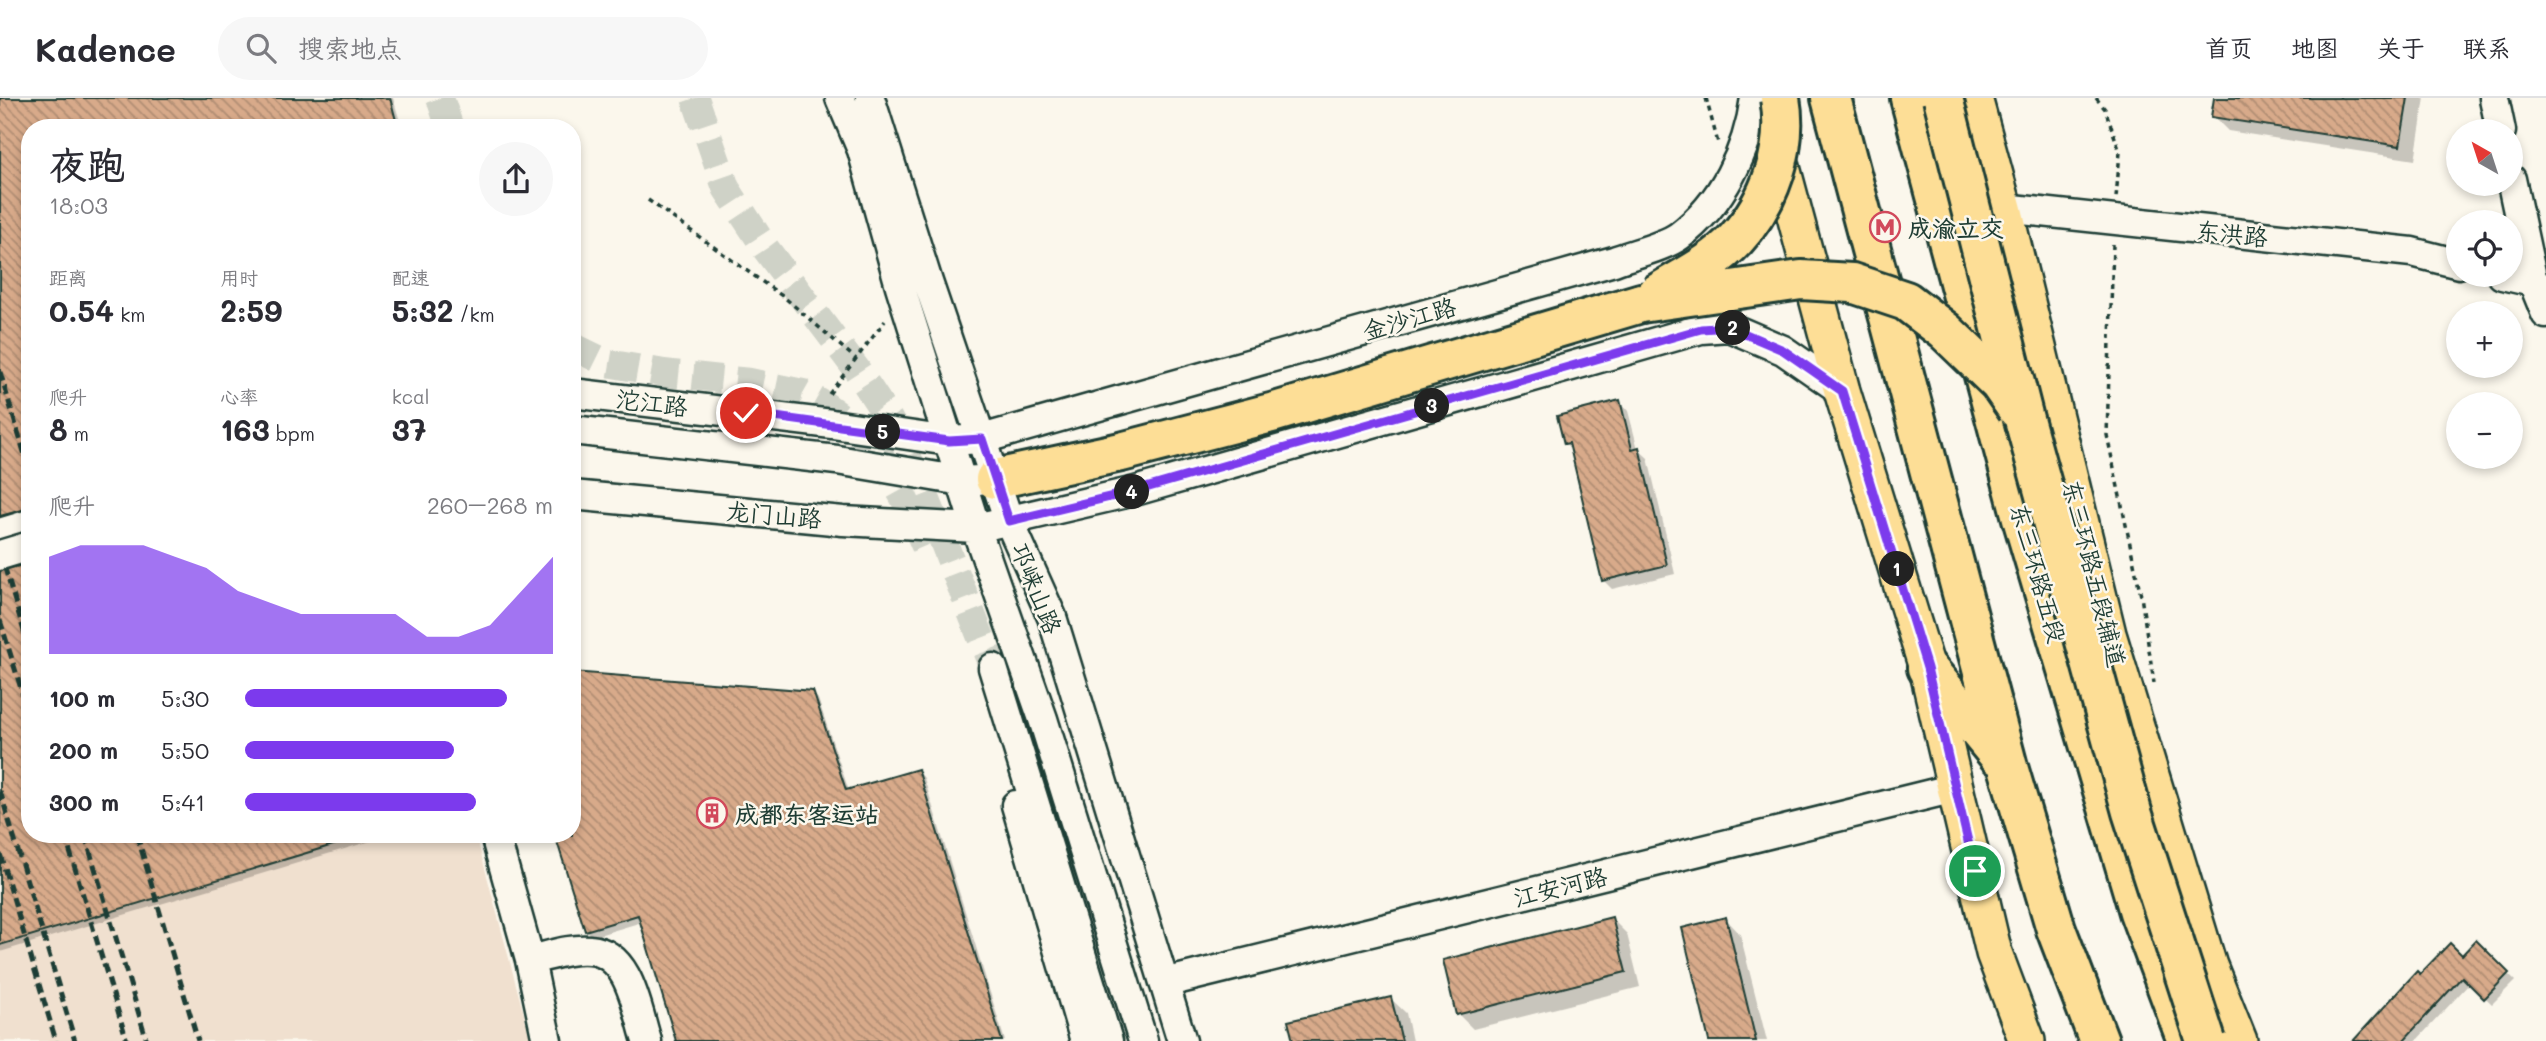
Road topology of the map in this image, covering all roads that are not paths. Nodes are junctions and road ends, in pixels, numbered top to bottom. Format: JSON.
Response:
{"nodes":[{"id":1,"x":840,"y":98,"type":"edge"},
{"id":2,"x":870,"y":98,"type":"edge"},
{"id":3,"x":1755,"y":98,"type":"edge"},
{"id":4,"x":1764,"y":98,"type":"edge"},
{"id":5,"x":1780,"y":98,"type":"edge"},
{"id":6,"x":1830,"y":98,"type":"edge"},
{"id":7,"x":1910,"y":98,"type":"edge"},
{"id":8,"x":1943,"y":98,"type":"edge"},
{"id":9,"x":1974,"y":98,"type":"edge"},
{"id":10,"x":2494,"y":98,"type":"edge"},
{"id":11,"x":2498,"y":119,"type":"edge"},
{"id":12,"x":2516,"y":196,"type":"edge"},
{"id":13,"x":2004,"y":208,"type":"junction"},
{"id":14,"x":2446,"y":261,"type":"edge"},
{"id":15,"x":2523,"y":281,"type":"edge"},
{"id":16,"x":2540,"y":286,"type":"edge"},
{"id":17,"x":1641,"y":303,"type":"junction"},
{"id":18,"x":2546,"y":314,"type":"edge"},
{"id":19,"x":1842,"y":391,"type":"junction"},
{"id":20,"x":581,"y":394,"type":"edge"},
{"id":21,"x":2024,"y":419,"type":"junction"},
{"id":22,"x":581,"y":431,"type":"edge"},
{"id":23,"x":982,"y":439,"type":"junction"},
{"id":24,"x":949,"y":441,"type":"junction"},
{"id":25,"x":979,"y":480,"type":"junction"},
{"id":26,"x":581,"y":496,"type":"edge"},
{"id":27,"x":1009,"y":521,"type":"junction"},
{"id":28,"x":21,"y":527,"type":"edge"},
{"id":29,"x":976,"y":528,"type":"junction"},
{"id":30,"x":0,"y":533,"type":"edge"},
{"id":31,"x":21,"y":548,"type":"edge"},
{"id":32,"x":0,"y":555,"type":"edge"},
{"id":33,"x":1927,"y":668,"type":"junction"},
{"id":34,"x":2008,"y":767,"type":"junction"},
{"id":35,"x":1955,"y":788,"type":"junction"},
{"id":36,"x":497,"y":843,"type":"edge"},
{"id":37,"x":530,"y":960,"type":"junction"},
{"id":38,"x":1164,"y":983,"type":"junction"},
{"id":39,"x":547,"y":1041,"type":"edge"},
{"id":40,"x":647,"y":1041,"type":"edge"},
{"id":41,"x":1085,"y":1041,"type":"edge"},
{"id":42,"x":1108,"y":1041,"type":"edge"},
{"id":43,"x":1143,"y":1041,"type":"edge"},
{"id":44,"x":1182,"y":1041,"type":"edge"},
{"id":45,"x":2027,"y":1041,"type":"edge"},
{"id":46,"x":2099,"y":1041,"type":"edge"},
{"id":47,"x":2187,"y":1041,"type":"edge"},
{"id":48,"x":2206,"y":1041,"type":"edge"},
{"id":49,"x":2239,"y":1041,"type":"edge"}],
"edges":[{"from":1,"to":24,"type":"street","name":"邛崃山路"},
{"from":2,"to":23,"type":"street","name":"邛崃山路"},
{"from":3,"to":23,"type":"street","name":"金沙江路"},
{"from":4,"to":19,"type":"main road"},
{"from":5,"to":17,"type":"highway","bridge":true},
{"from":6,"to":34,"type":"highway"},
{"from":7,"to":47,"type":"highway","name":"东三环路五段"},
{"from":8,"to":21,"type":"highway","bridge":true},
{"from":9,"to":13,"type":"main road","name":"东三环路五段辅道"},
{"from":10,"to":11,"type":"street"},
{"from":12,"to":16,"type":"street"},
{"from":13,"to":14,"type":"street","name":"东洪路"},
{"from":13,"to":49,"type":"main road","name":"东三环路五段辅道"},
{"from":15,"to":16,"type":"street"},
{"from":16,"to":18,"type":"street"},
{"from":17,"to":21,"type":"highway","bridge":true},
{"from":17,"to":25,"type":"highway"},
{"from":19,"to":27,"type":"street"},
{"from":19,"to":33,"type":"main road"},
{"from":20,"to":24,"type":"street","name":"沱江路"},
{"from":21,"to":48,"type":"highway","bridge":true},
{"from":22,"to":25,"type":"street"},
{"from":23,"to":24,"type":"street","name":"沱江路"},
{"from":23,"to":25,"type":"street","name":"邛崃山路"},
{"from":24,"to":25,"type":"street","name":"邛崃山路"},
{"from":25,"to":27,"type":"street","name":"邛崃山路"},
{"from":25,"to":29,"type":"street","name":"邛崃山路"},
{"from":26,"to":29,"type":"street","name":"龙门山路"},
{"from":27,"to":29,"type":"street"},
{"from":27,"to":38,"type":"street","name":"邛崃山路"},
{"from":28,"to":30,"type":"street"},
{"from":29,"to":43,"type":"street","name":"邛崃山路"},
{"from":31,"to":32,"type":"street","bridge":true},
{"from":33,"to":34,"type":"highway"},
{"from":33,"to":35,"type":"main road"},
{"from":34,"to":46,"type":"highway"},
{"from":35,"to":38,"type":"street","name":"江安河路"},
{"from":35,"to":45,"type":"main road"},
{"from":36,"to":37,"type":"street"},
{"from":37,"to":39,"type":"street"},
{"from":37,"to":40,"type":"street"},
{"from":38,"to":44,"type":"street","name":"邛崃山路"},
{"from":41,"to":42,"type":"street"}]}
